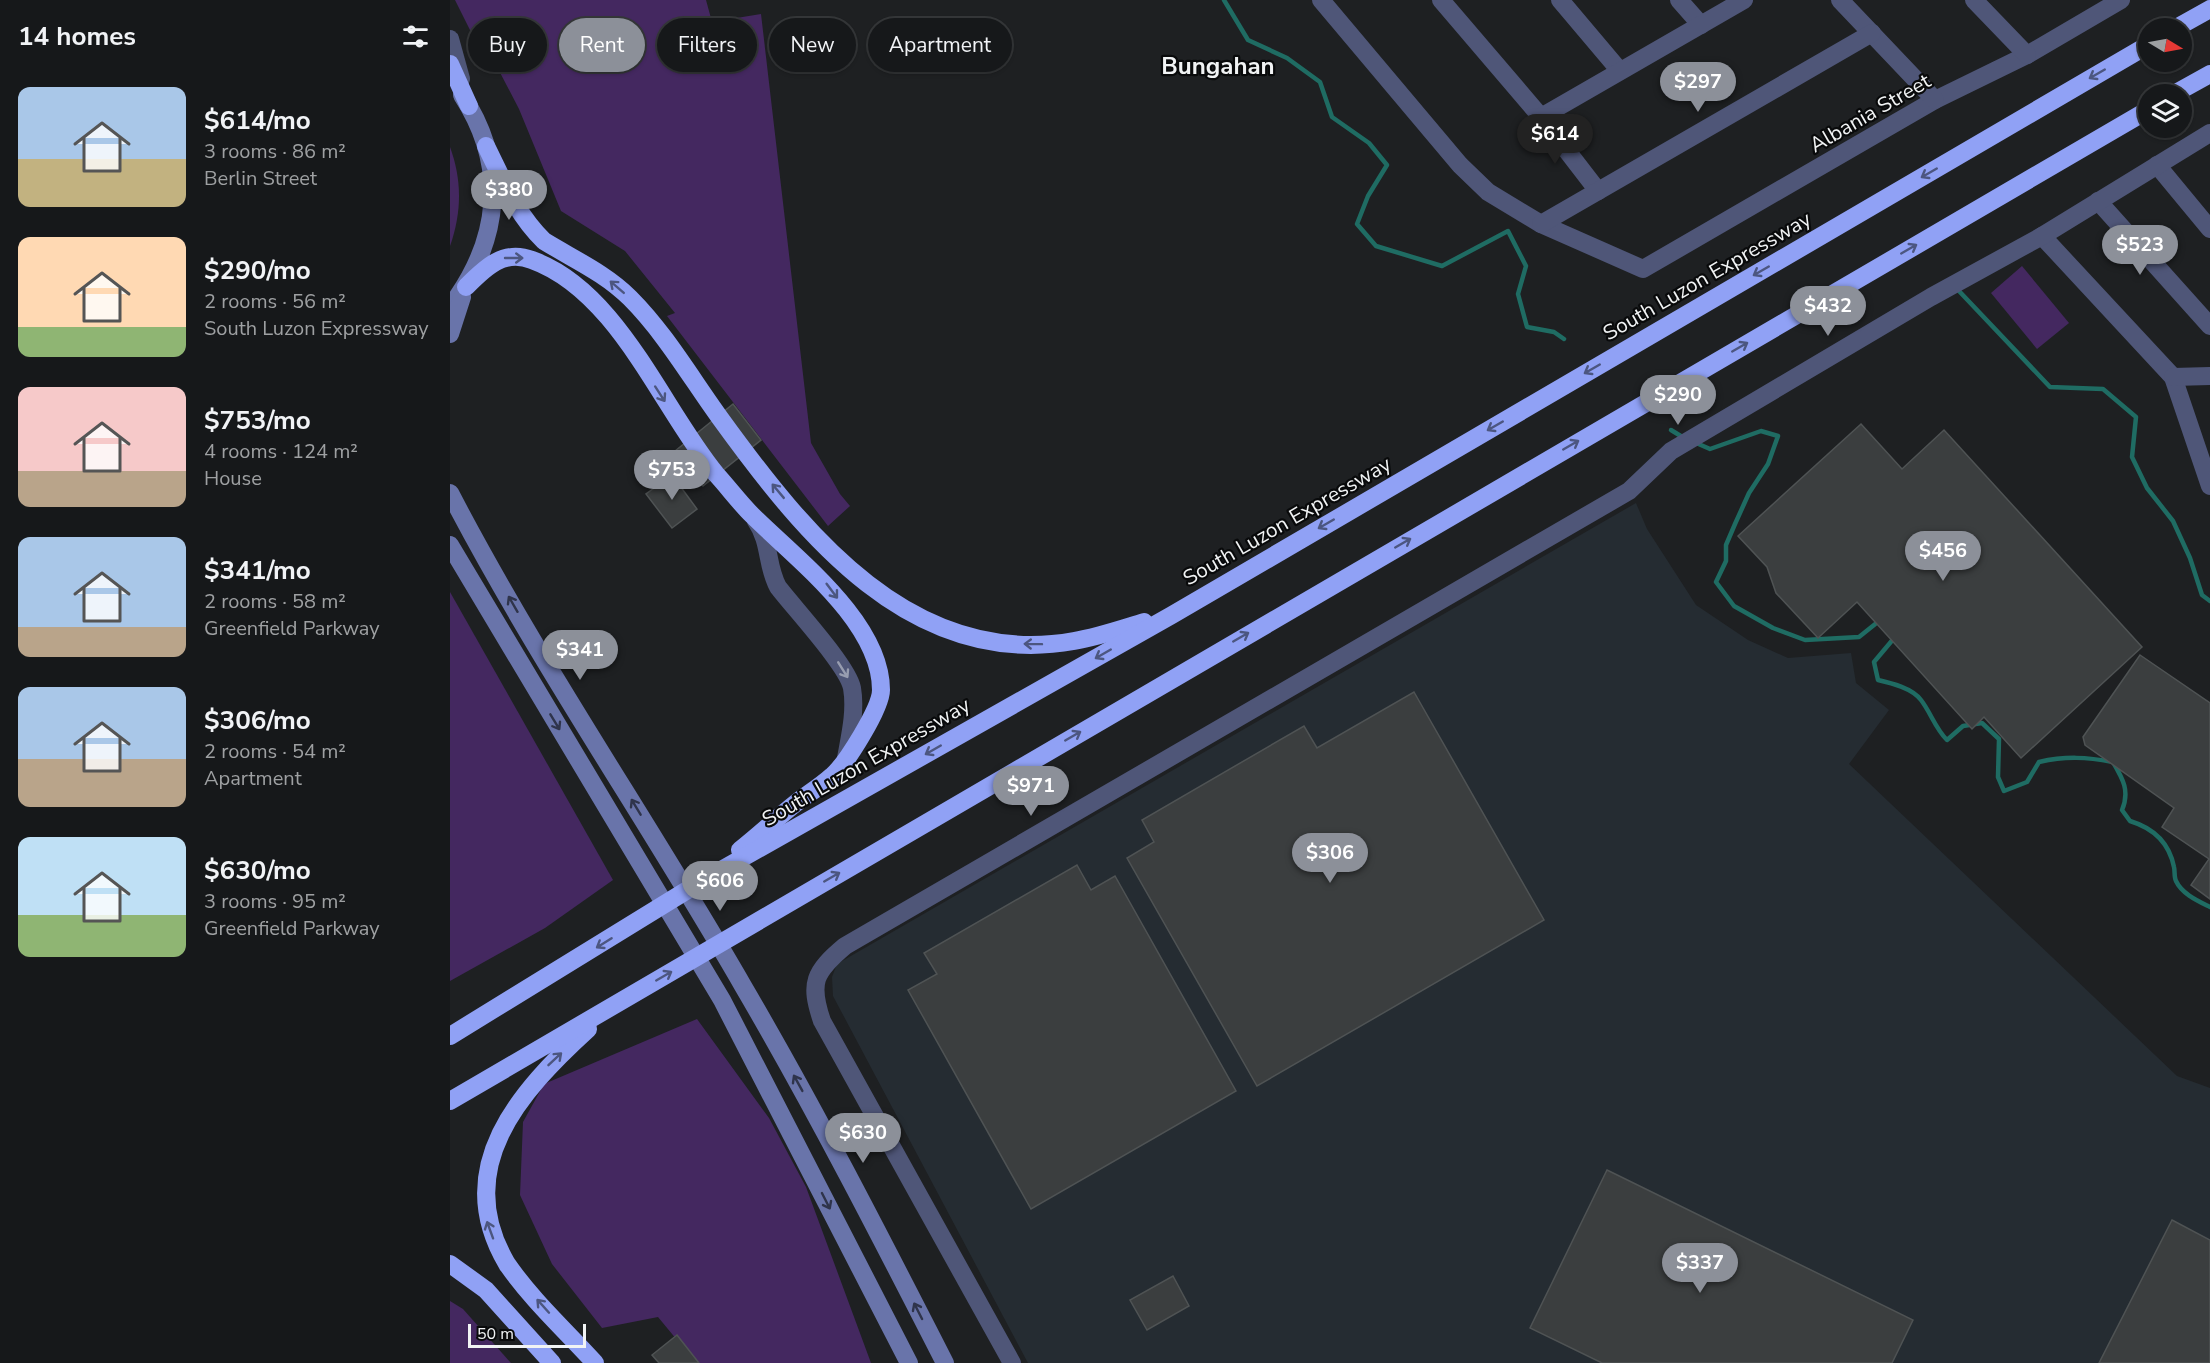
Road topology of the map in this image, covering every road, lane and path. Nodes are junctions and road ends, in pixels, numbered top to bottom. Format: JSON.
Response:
{"nodes":[{"id":1,"x":1321,"y":0,"type":"edge"},
{"id":2,"x":1441,"y":0,"type":"edge"},
{"id":3,"x":1560,"y":0,"type":"edge"},
{"id":4,"x":1679,"y":0,"type":"edge"},
{"id":5,"x":1744,"y":0,"type":"edge"},
{"id":6,"x":1840,"y":0,"type":"edge"},
{"id":7,"x":1974,"y":0,"type":"edge"},
{"id":8,"x":2121,"y":0,"type":"edge"},
{"id":9,"x":2210,"y":9,"type":"edge"},
{"id":10,"x":2192,"y":19,"type":"edge"},
{"id":11,"x":1701,"y":25,"type":"junction"},
{"id":12,"x":1872,"y":33,"type":"junction"},
{"id":13,"x":450,"y":39,"type":"edge"},
{"id":14,"x":2138,"y":51,"type":"edge"},
{"id":15,"x":2027,"y":55,"type":"junction"},
{"id":16,"x":450,"y":64,"type":"edge"},
{"id":17,"x":1620,"y":71,"type":"junction"},
{"id":18,"x":2210,"y":74,"type":"edge"},
{"id":19,"x":450,"y":81,"type":"edge"},
{"id":20,"x":2192,"y":84,"type":"edge"},
{"id":21,"x":1935,"y":100,"type":"junction"},
{"id":22,"x":469,"y":106,"type":"junction"},
{"id":23,"x":2138,"y":116,"type":"edge"},
{"id":24,"x":1540,"y":117,"type":"junction"},
{"id":25,"x":2209,"y":136,"type":"edge"},
{"id":26,"x":486,"y":146,"type":"junction"},
{"id":27,"x":2157,"y":165,"type":"junction"},
{"id":28,"x":1598,"y":191,"type":"junction"},
{"id":29,"x":2098,"y":201,"type":"junction"},
{"id":30,"x":1541,"y":224,"type":"junction"},
{"id":31,"x":2210,"y":229,"type":"edge"},
{"id":32,"x":2042,"y":236,"type":"junction"},
{"id":33,"x":466,"y":286,"type":"junction"},
{"id":34,"x":450,"y":307,"type":"edge"},
{"id":35,"x":2210,"y":327,"type":"edge"},
{"id":36,"x":450,"y":334,"type":"edge"},
{"id":37,"x":2210,"y":376,"type":"edge"},
{"id":38,"x":2173,"y":377,"type":"junction"},
{"id":39,"x":2204,"y":446,"type":"edge"},
{"id":40,"x":2210,"y":486,"type":"edge"},
{"id":41,"x":450,"y":493,"type":"edge"},
{"id":42,"x":751,"y":515,"type":"junction"},
{"id":43,"x":450,"y":545,"type":"edge"},
{"id":44,"x":1172,"y":615,"type":"junction"},
{"id":45,"x":846,"y":758,"type":"junction"},
{"id":46,"x":707,"y":878,"type":"junction"},
{"id":47,"x":613,"y":1005,"type":"junction"},
{"id":48,"x":450,"y":1036,"type":"edge"},
{"id":49,"x":450,"y":1101,"type":"edge"},
{"id":50,"x":450,"y":1264,"type":"edge"},
{"id":51,"x":552,"y":1363,"type":"edge"},
{"id":52,"x":595,"y":1363,"type":"edge"},
{"id":53,"x":909,"y":1363,"type":"edge"},
{"id":54,"x":945,"y":1363,"type":"edge"},
{"id":55,"x":1012,"y":1363,"type":"edge"}],
"edges":[{"from":1,"to":30,"type":"street"},
{"from":2,"to":24,"type":"street"},
{"from":3,"to":17,"type":"street"},
{"from":4,"to":11,"type":"street"},
{"from":5,"to":11,"type":"street"},
{"from":6,"to":12,"type":"street"},
{"from":7,"to":15,"type":"street"},
{"from":8,"to":15,"type":"street","name":"Albania Street"},
{"from":9,"to":10,"type":"highway"},
{"from":11,"to":17,"type":"street"},
{"from":12,"to":21,"type":"street"},
{"from":12,"to":28,"type":"street"},
{"from":13,"to":22,"type":"street"},
{"from":14,"to":44,"type":"highway","name":"South Luzon Expressway","one_way":true},
{"from":15,"to":21,"type":"street","name":"Albania Street"},
{"from":16,"to":22,"type":"highway"},
{"from":17,"to":24,"type":"street"},
{"from":18,"to":20,"type":"highway"},
{"from":19,"to":22,"type":"main road"},
{"from":21,"to":30,"type":"street","name":"Albania Street"},
{"from":22,"to":26,"type":"main road"},
{"from":47,"to":23,"type":"highway","one_way":true},
{"from":24,"to":28,"type":"street"},
{"from":25,"to":27,"type":"street"},
{"from":26,"to":33,"type":"main road"},
{"from":44,"to":26,"type":"highway","one_way":true},
{"from":27,"to":29,"type":"street"},
{"from":27,"to":31,"type":"street"},
{"from":28,"to":30,"type":"street"},
{"from":29,"to":32,"type":"street"},
{"from":29,"to":35,"type":"street"},
{"from":32,"to":38,"type":"street"},
{"from":32,"to":55,"type":"street"},
{"from":33,"to":34,"type":"main road"},
{"from":33,"to":36,"type":"main road"},
{"from":33,"to":42,"type":"highway","one_way":true},
{"from":37,"to":38,"type":"street"},
{"from":38,"to":39,"type":"street"},
{"from":39,"to":40,"type":"street"},
{"from":54,"to":41,"type":"main road","one_way":true},
{"from":42,"to":45,"type":"street","one_way":true},
{"from":42,"to":45,"type":"highway","one_way":true},
{"from":43,"to":53,"type":"main road","one_way":true},
{"from":44,"to":46,"type":"highway","name":"South Luzon Expressway","one_way":true},
{"from":45,"to":46,"type":"highway"},
{"from":46,"to":48,"type":"highway","name":"South Luzon Expressway","one_way":true},
{"from":47,"to":49,"type":"highway"},
{"from":52,"to":47,"type":"highway","one_way":true},
{"from":50,"to":51,"type":"highway"}]}
